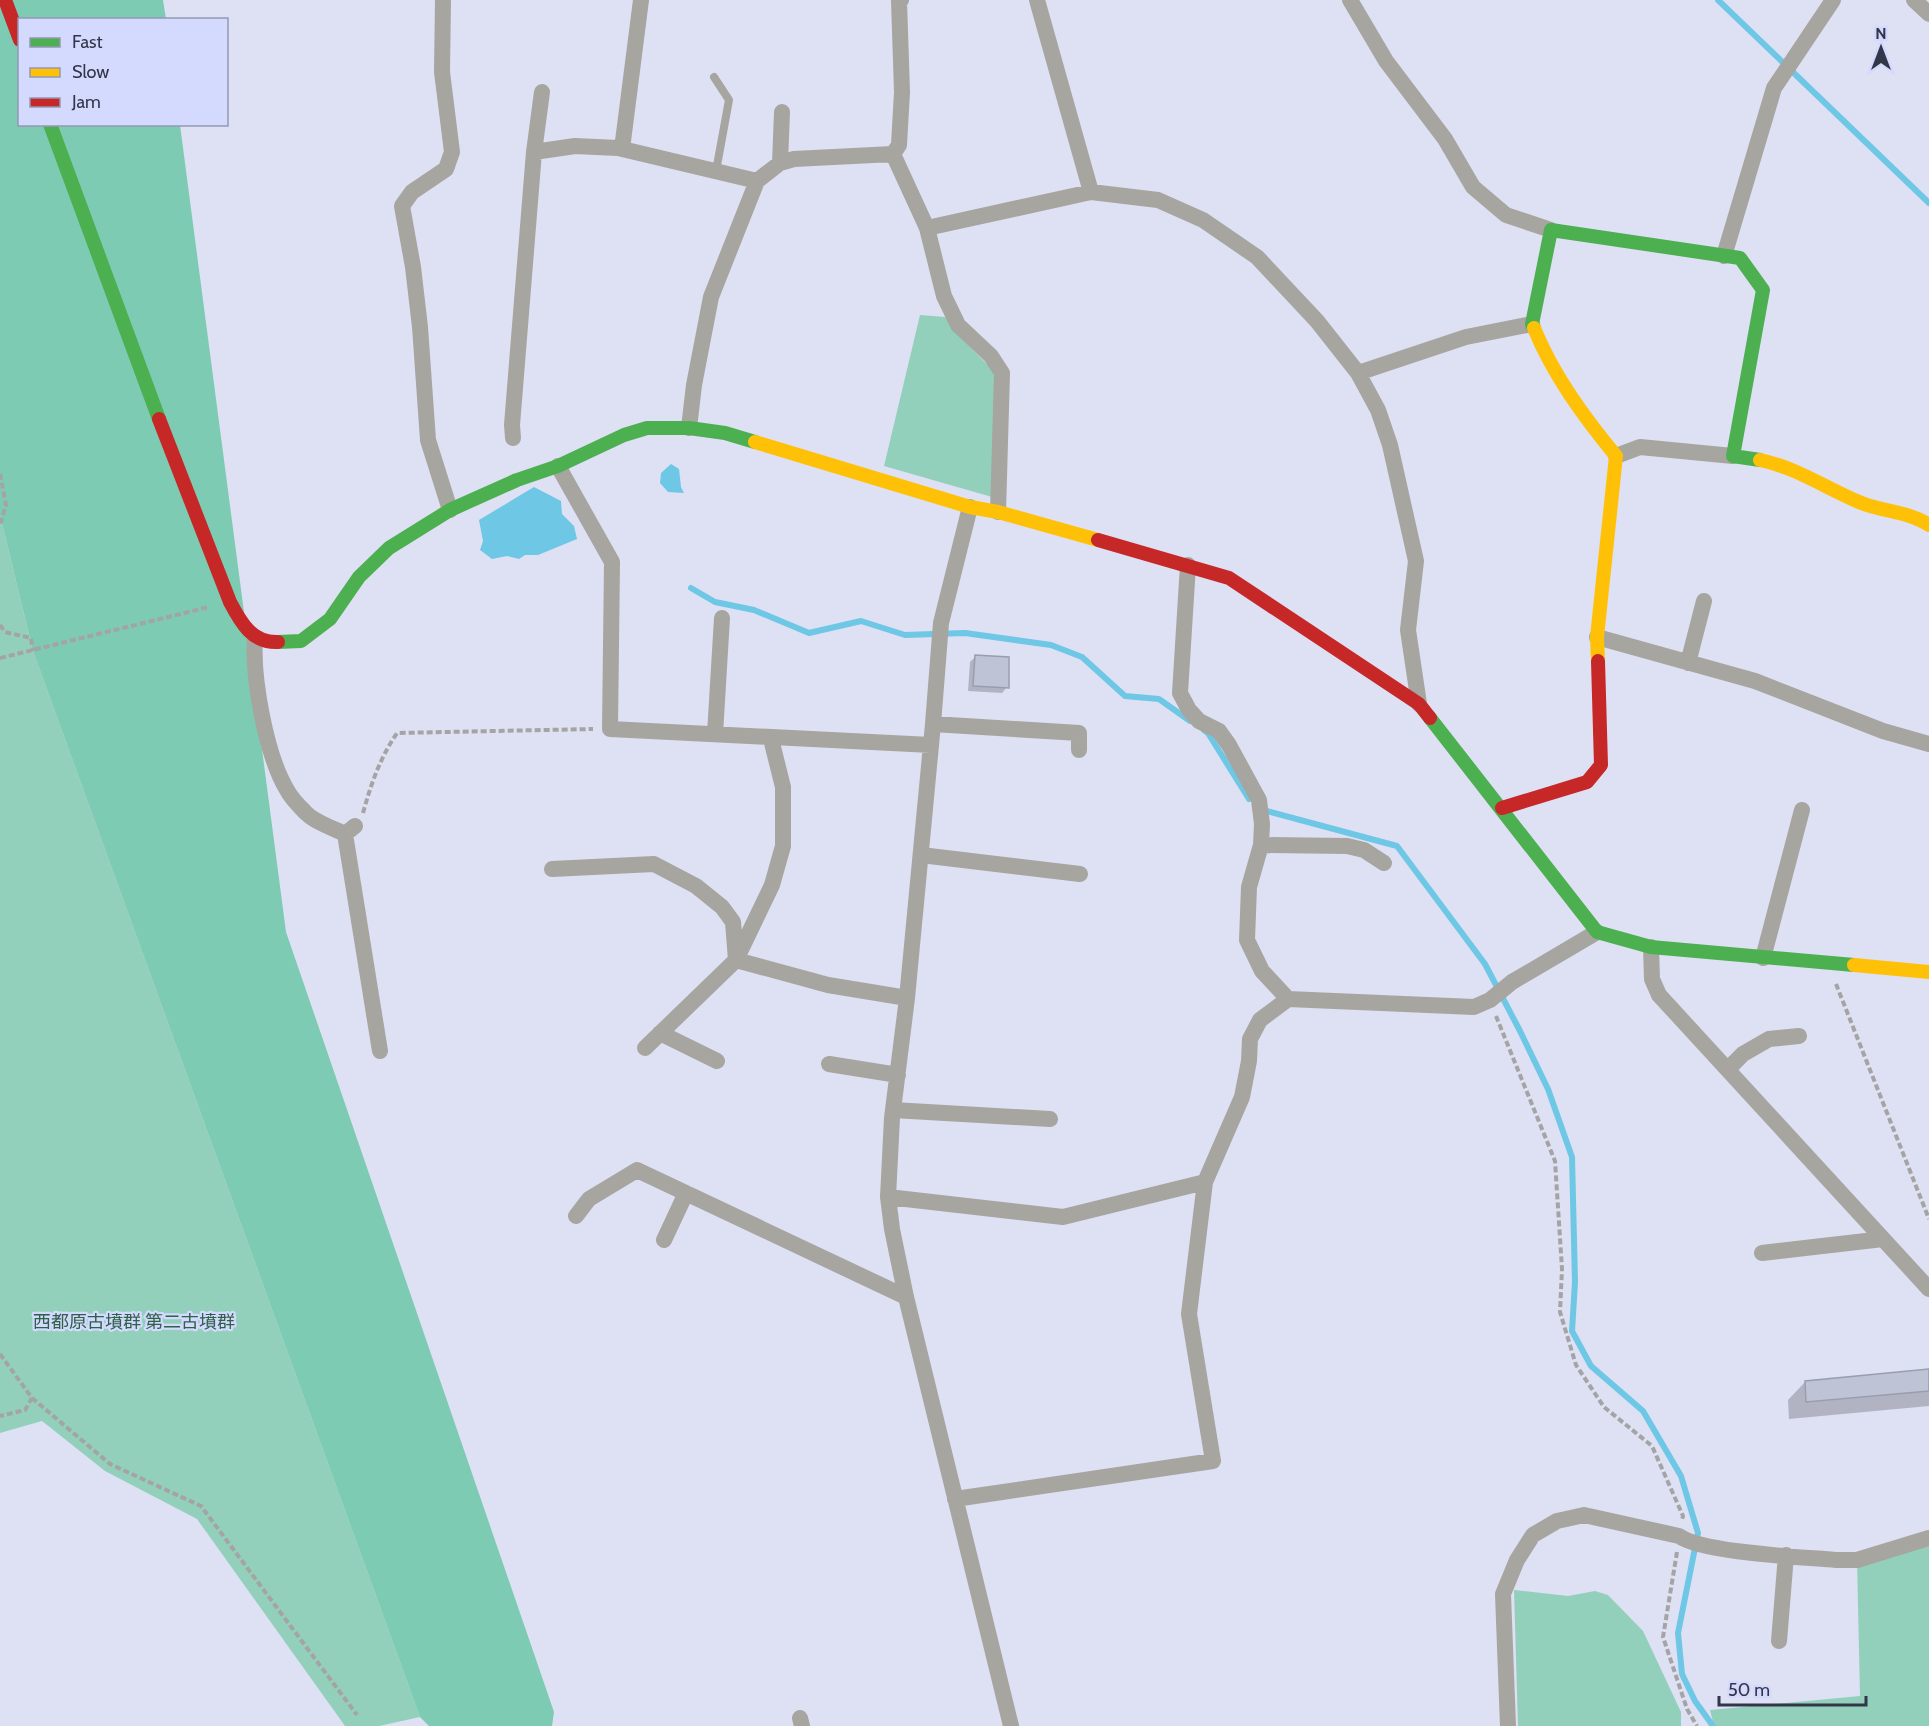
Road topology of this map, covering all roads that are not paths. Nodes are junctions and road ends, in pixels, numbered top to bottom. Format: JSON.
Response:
{"nodes":[{"id":1,"x":5,"y":0,"type":"edge"},
{"id":2,"x":443,"y":0,"type":"edge"},
{"id":3,"x":641,"y":0,"type":"edge"},
{"id":4,"x":901,"y":0,"type":"edge"},
{"id":5,"x":1037,"y":0,"type":"edge"},
{"id":6,"x":1350,"y":0,"type":"edge"},
{"id":7,"x":1833,"y":0,"type":"edge"},
{"id":8,"x":1914,"y":0,"type":"edge"},
{"id":9,"x":1929,"y":14,"type":"edge"},
{"id":10,"x":18,"y":35,"type":"edge"},
{"id":11,"x":714,"y":77,"type":"dead end"},
{"id":12,"x":542,"y":92,"type":"dead end"},
{"id":13,"x":782,"y":112,"type":"dead end"},
{"id":14,"x":51,"y":126,"type":"edge"},
{"id":15,"x":622,"y":149,"type":"junction"},
{"id":16,"x":534,"y":152,"type":"junction"},
{"id":17,"x":893,"y":154,"type":"junction"},
{"id":18,"x":780,"y":163,"type":"junction"},
{"id":19,"x":716,"y":171,"type":"junction"},
{"id":20,"x":757,"y":181,"type":"junction"},
{"id":21,"x":1091,"y":192,"type":"junction"},
{"id":22,"x":927,"y":228,"type":"junction"},
{"id":23,"x":1551,"y":230,"type":"junction"},
{"id":24,"x":1724,"y":256,"type":"junction"},
{"id":25,"x":1532,"y":324,"type":"junction"},
{"id":26,"x":1358,"y":373,"type":"junction"},
{"id":27,"x":689,"y":428,"type":"junction"},
{"id":28,"x":513,"y":438,"type":"dead end"},
{"id":29,"x":1616,"y":456,"type":"junction"},
{"id":30,"x":1733,"y":456,"type":"junction"},
{"id":31,"x":558,"y":466,"type":"junction"},
{"id":32,"x":970,"y":507,"type":"junction"},
{"id":33,"x":450,"y":510,"type":"junction"},
{"id":34,"x":998,"y":512,"type":"junction"},
{"id":35,"x":1929,"y":525,"type":"edge"},
{"id":36,"x":1188,"y":565,"type":"junction"},
{"id":37,"x":1704,"y":601,"type":"dead end"},
{"id":38,"x":722,"y":618,"type":"dead end"},
{"id":39,"x":255,"y":637,"type":"junction"},
{"id":40,"x":1597,"y":638,"type":"junction"},
{"id":41,"x":1688,"y":663,"type":"junction"},
{"id":42,"x":1419,"y":704,"type":"junction"},
{"id":43,"x":933,"y":724,"type":"junction"},
{"id":44,"x":715,"y":734,"type":"junction"},
{"id":45,"x":771,"y":739,"type":"junction"},
{"id":46,"x":1929,"y":744,"type":"edge"},
{"id":47,"x":931,"y":745,"type":"junction"},
{"id":48,"x":1079,"y":750,"type":"dead end"},
{"id":49,"x":1502,"y":808,"type":"junction"},
{"id":50,"x":1802,"y":810,"type":"dead end"},
{"id":51,"x":1261,"y":845,"type":"junction"},
{"id":52,"x":921,"y":855,"type":"junction"},
{"id":53,"x":1384,"y":863,"type":"dead end"},
{"id":54,"x":552,"y":869,"type":"dead end"},
{"id":55,"x":1080,"y":874,"type":"dead end"},
{"id":56,"x":1597,"y":933,"type":"junction"},
{"id":57,"x":1651,"y":946,"type":"junction"},
{"id":58,"x":1763,"y":958,"type":"junction"},
{"id":59,"x":736,"y":960,"type":"junction"},
{"id":60,"x":1929,"y":972,"type":"edge"},
{"id":61,"x":907,"y":998,"type":"junction"},
{"id":62,"x":1288,"y":999,"type":"junction"},
{"id":63,"x":660,"y":1033,"type":"junction"},
{"id":64,"x":1799,"y":1036,"type":"dead end"},
{"id":65,"x":645,"y":1048,"type":"dead end"},
{"id":66,"x":380,"y":1051,"type":"dead end"},
{"id":67,"x":717,"y":1061,"type":"dead end"},
{"id":68,"x":829,"y":1064,"type":"dead end"},
{"id":69,"x":1728,"y":1069,"type":"junction"},
{"id":70,"x":898,"y":1075,"type":"junction"},
{"id":71,"x":893,"y":1110,"type":"junction"},
{"id":72,"x":1050,"y":1119,"type":"dead end"},
{"id":73,"x":1205,"y":1182,"type":"junction"},
{"id":74,"x":686,"y":1193,"type":"junction"},
{"id":75,"x":888,"y":1197,"type":"junction"},
{"id":76,"x":576,"y":1216,"type":"dead end"},
{"id":77,"x":1883,"y":1239,"type":"junction"},
{"id":78,"x":664,"y":1240,"type":"dead end"},
{"id":79,"x":1762,"y":1253,"type":"dead end"},
{"id":80,"x":1929,"y":1289,"type":"edge"},
{"id":81,"x":906,"y":1297,"type":"junction"},
{"id":82,"x":955,"y":1499,"type":"junction"},
{"id":83,"x":1929,"y":1538,"type":"edge"},
{"id":84,"x":1786,"y":1555,"type":"junction"},
{"id":85,"x":1779,"y":1641,"type":"dead end"},
{"id":86,"x":1011,"y":1726,"type":"edge"},
{"id":87,"x":1508,"y":1726,"type":"edge"}],
"edges":[{"from":1,"to":10,"type":"street"},
{"from":2,"to":33,"type":"street"},
{"from":3,"to":15,"type":"street"},
{"from":4,"to":17,"type":"street"},
{"from":5,"to":21,"type":"street"},
{"from":6,"to":23,"type":"street"},
{"from":7,"to":24,"type":"street"},
{"from":8,"to":9,"type":"street"},
{"from":11,"to":19,"type":"lane"},
{"from":12,"to":16,"type":"street"},
{"from":13,"to":18,"type":"street"},
{"from":14,"to":39,"type":"street"},
{"from":15,"to":16,"type":"street"},
{"from":15,"to":19,"type":"street"},
{"from":16,"to":28,"type":"street"},
{"from":17,"to":18,"type":"street"},
{"from":17,"to":22,"type":"street"},
{"from":18,"to":20,"type":"street"},
{"from":19,"to":20,"type":"street"},
{"from":20,"to":27,"type":"street"},
{"from":21,"to":22,"type":"street"},
{"from":21,"to":26,"type":"street"},
{"from":22,"to":34,"type":"street"},
{"from":23,"to":24,"type":"street"},
{"from":23,"to":25,"type":"street"},
{"from":24,"to":30,"type":"street"},
{"from":25,"to":26,"type":"street"},
{"from":25,"to":29,"type":"street"},
{"from":26,"to":42,"type":"street"},
{"from":27,"to":31,"type":"street"},
{"from":27,"to":32,"type":"street"},
{"from":29,"to":30,"type":"street"},
{"from":29,"to":40,"type":"street"},
{"from":30,"to":35,"type":"street"},
{"from":31,"to":33,"type":"street"},
{"from":31,"to":44,"type":"street"},
{"from":32,"to":34,"type":"street"},
{"from":32,"to":43,"type":"street"},
{"from":33,"to":39,"type":"street"},
{"from":34,"to":36,"type":"street"},
{"from":36,"to":42,"type":"street"},
{"from":36,"to":51,"type":"street"},
{"from":37,"to":41,"type":"street"},
{"from":38,"to":44,"type":"street"},
{"from":39,"to":66,"type":"street"},
{"from":40,"to":41,"type":"street"},
{"from":40,"to":49,"type":"street"},
{"from":41,"to":46,"type":"street"},
{"from":42,"to":49,"type":"street"},
{"from":43,"to":47,"type":"street"},
{"from":43,"to":48,"type":"street"},
{"from":44,"to":45,"type":"street"},
{"from":45,"to":47,"type":"street"},
{"from":45,"to":59,"type":"street"},
{"from":47,"to":52,"type":"street"},
{"from":49,"to":56,"type":"street"},
{"from":50,"to":58,"type":"street"},
{"from":51,"to":53,"type":"street"},
{"from":51,"to":62,"type":"street"},
{"from":52,"to":55,"type":"street"},
{"from":52,"to":61,"type":"street"},
{"from":54,"to":59,"type":"street"},
{"from":56,"to":57,"type":"street"},
{"from":56,"to":62,"type":"street"},
{"from":57,"to":58,"type":"street"},
{"from":57,"to":69,"type":"street"},
{"from":58,"to":60,"type":"street"},
{"from":59,"to":61,"type":"street"},
{"from":59,"to":63,"type":"street"},
{"from":61,"to":70,"type":"street"},
{"from":62,"to":73,"type":"street"},
{"from":63,"to":65,"type":"street"},
{"from":63,"to":67,"type":"street"},
{"from":64,"to":69,"type":"street"},
{"from":68,"to":70,"type":"street"},
{"from":69,"to":77,"type":"street"},
{"from":70,"to":71,"type":"street"},
{"from":71,"to":72,"type":"street"},
{"from":71,"to":75,"type":"street"},
{"from":73,"to":75,"type":"street"},
{"from":73,"to":82,"type":"street"},
{"from":74,"to":76,"type":"street"},
{"from":74,"to":78,"type":"street"},
{"from":74,"to":81,"type":"street"},
{"from":75,"to":81,"type":"street"},
{"from":77,"to":79,"type":"street"},
{"from":77,"to":80,"type":"street"},
{"from":81,"to":82,"type":"street"},
{"from":82,"to":86,"type":"street"},
{"from":83,"to":84,"type":"street"},
{"from":84,"to":85,"type":"street"},
{"from":84,"to":87,"type":"street"}]}
